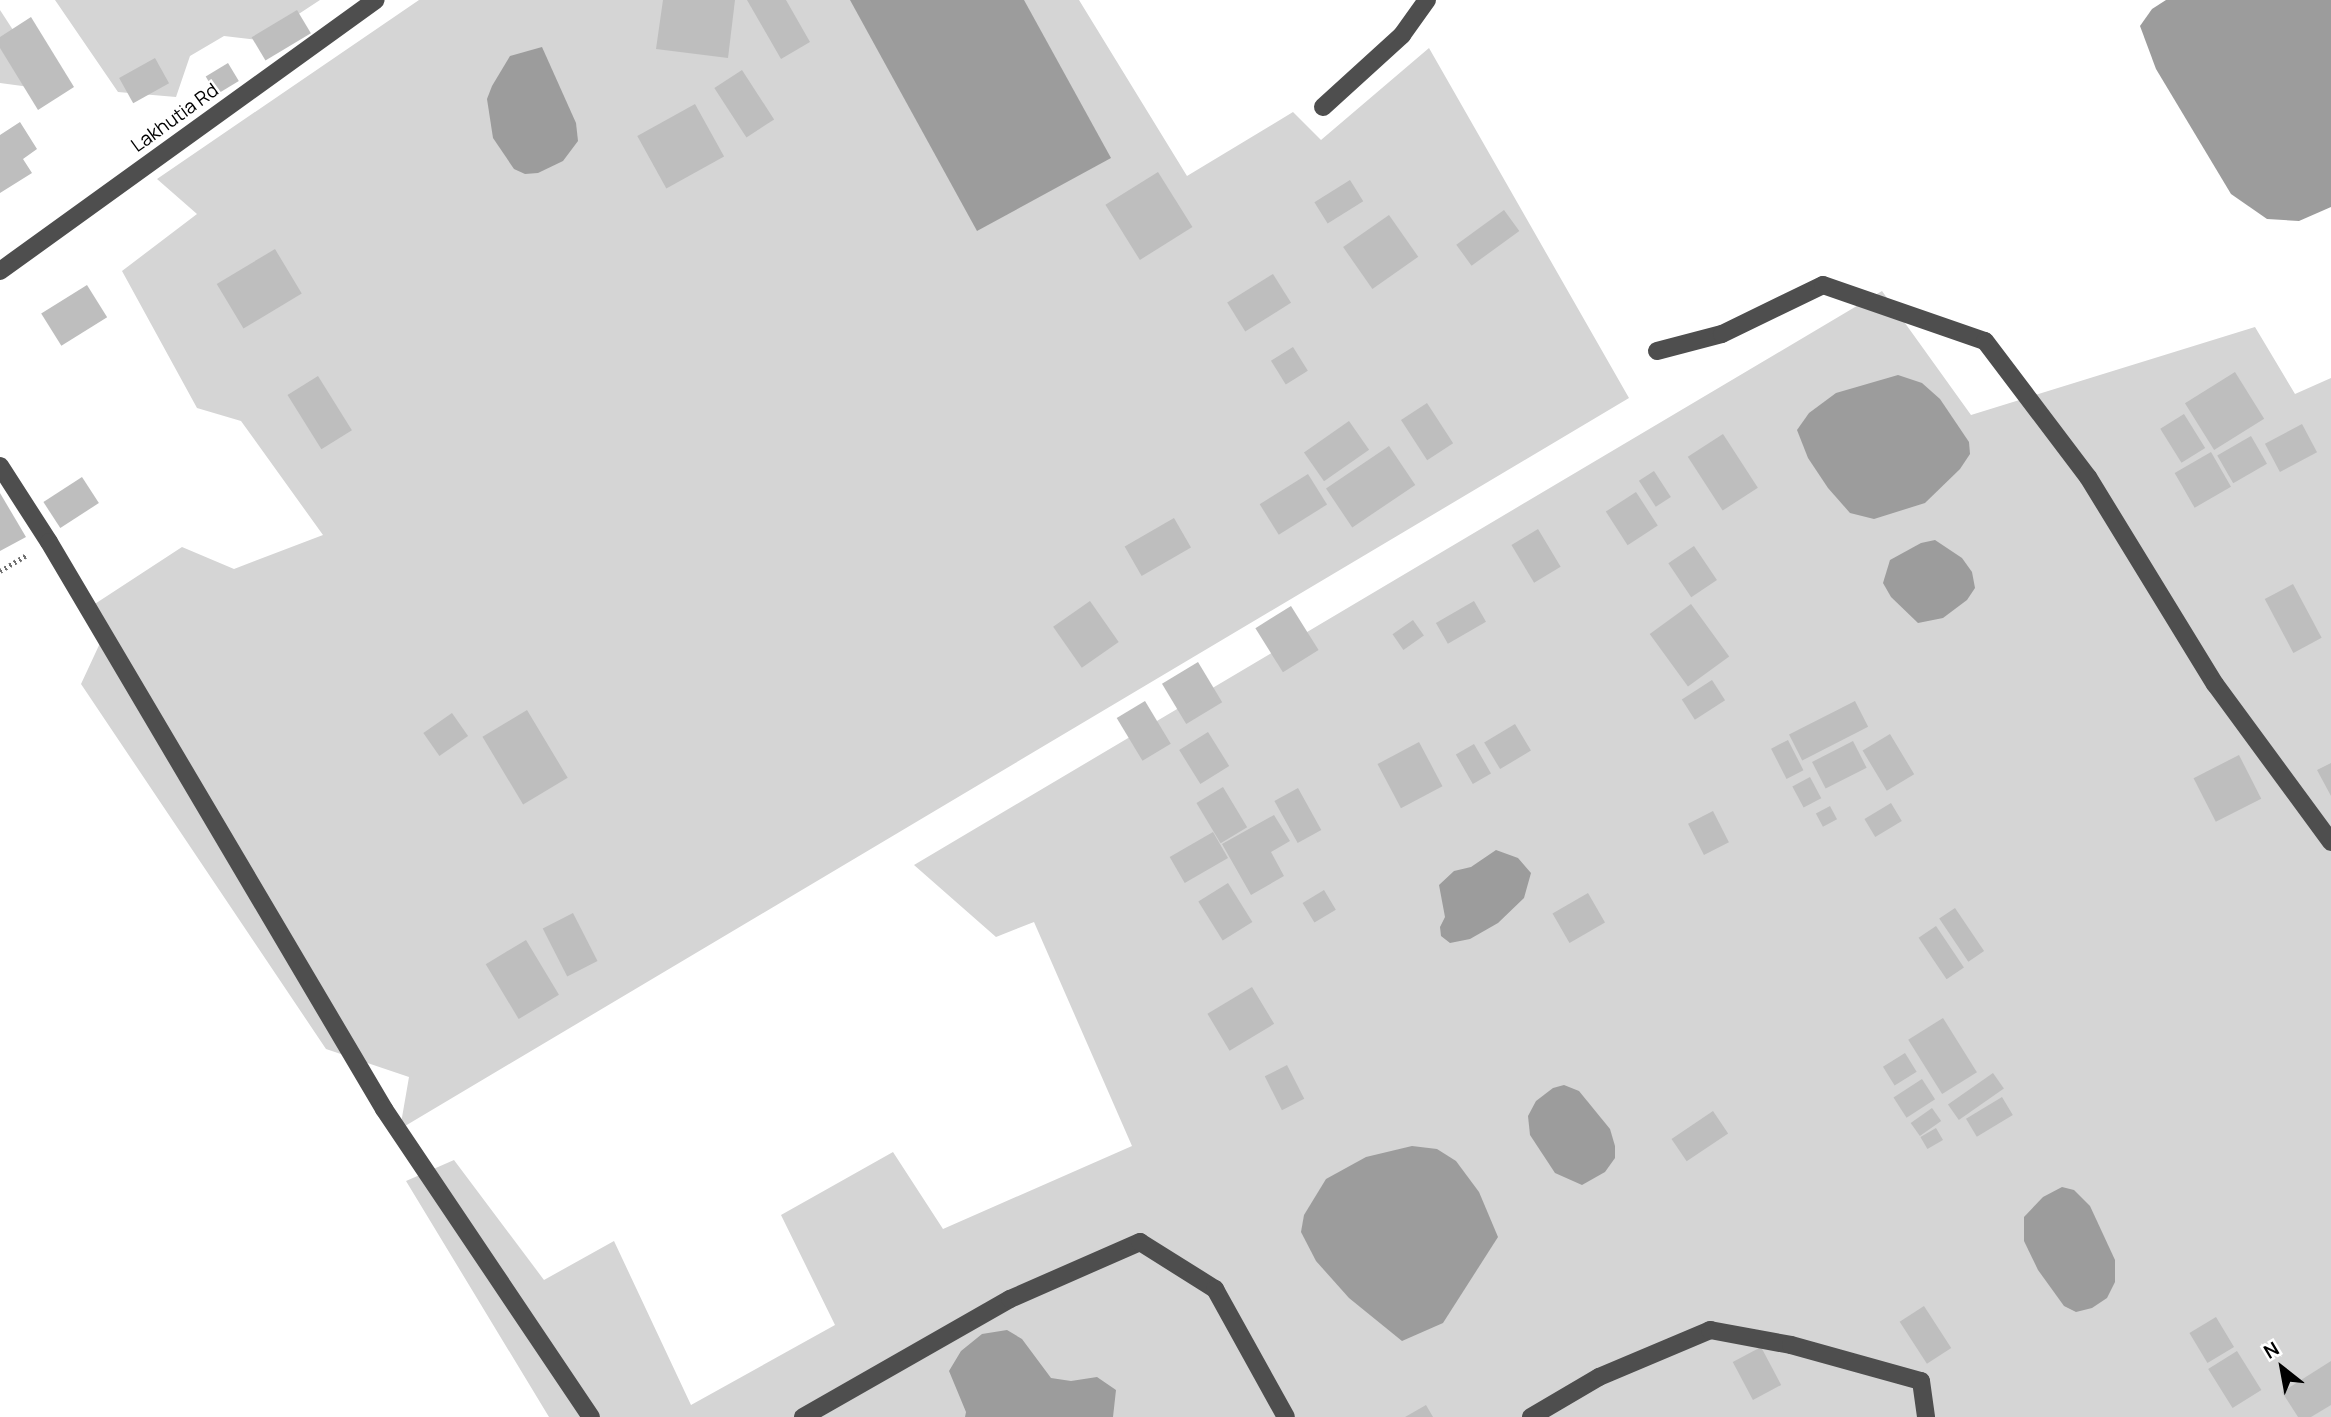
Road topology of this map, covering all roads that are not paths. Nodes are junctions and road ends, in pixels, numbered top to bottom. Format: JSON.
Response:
{"nodes":[{"id":1,"x":376,"y":0,"type":"edge"},
{"id":2,"x":1427,"y":0,"type":"edge"},
{"id":3,"x":1323,"y":107,"type":"dead end"},
{"id":4,"x":0,"y":271,"type":"edge"},
{"id":5,"x":1657,"y":351,"type":"dead end"},
{"id":6,"x":0,"y":466,"type":"edge"},
{"id":7,"x":2331,"y":842,"type":"edge"},
{"id":8,"x":592,"y":1417,"type":"edge"},
{"id":9,"x":803,"y":1417,"type":"edge"},
{"id":10,"x":1286,"y":1417,"type":"edge"},
{"id":11,"x":1531,"y":1417,"type":"edge"},
{"id":12,"x":1926,"y":1417,"type":"edge"}],
"edges":[{"from":1,"to":4,"type":"street","name":"Lakhutia Rd"},
{"from":2,"to":3,"type":"street"},
{"from":5,"to":7,"type":"street"},
{"from":6,"to":8,"type":"street"},
{"from":9,"to":10,"type":"street"},
{"from":11,"to":12,"type":"street"}]}
